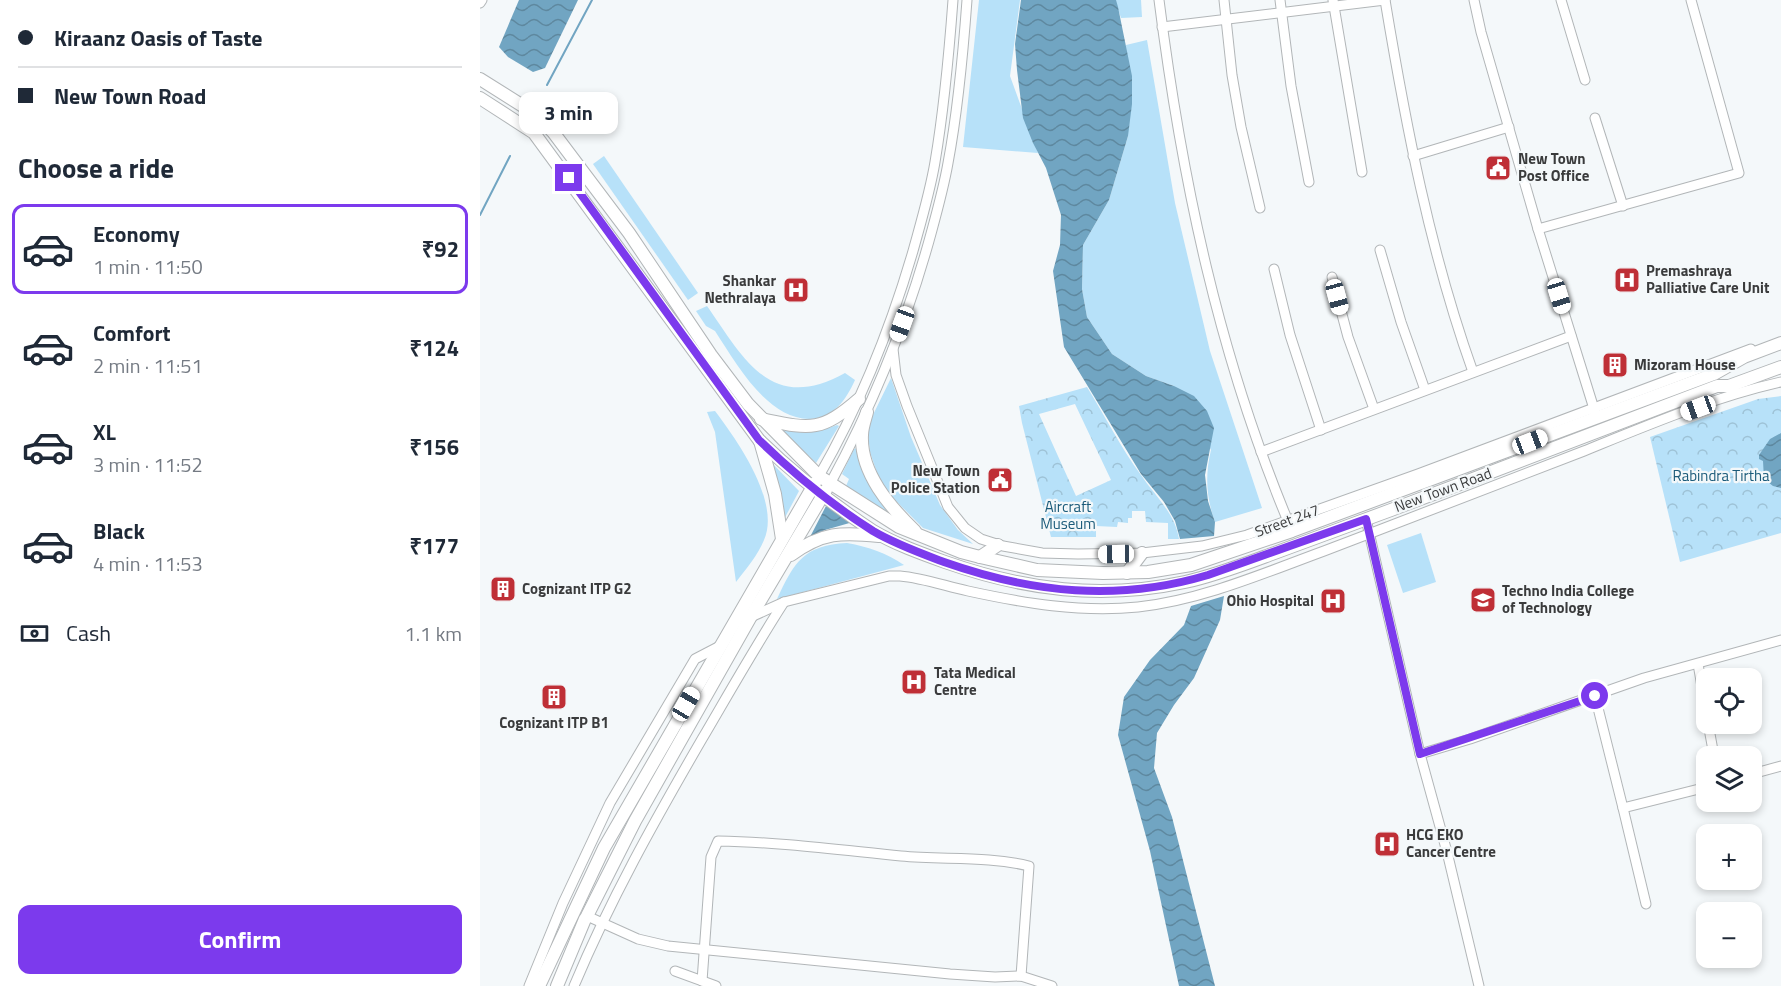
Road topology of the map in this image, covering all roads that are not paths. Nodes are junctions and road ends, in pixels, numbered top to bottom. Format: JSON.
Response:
{"nodes":[{"id":1,"x":953,"y":0,"type":"edge"},
{"id":2,"x":967,"y":0,"type":"edge"},
{"id":3,"x":1159,"y":0,"type":"edge"},
{"id":4,"x":1224,"y":0,"type":"edge"},
{"id":5,"x":1280,"y":0,"type":"edge"},
{"id":6,"x":1385,"y":0,"type":"edge"},
{"id":7,"x":1474,"y":0,"type":"edge"},
{"id":8,"x":1561,"y":0,"type":"edge"},
{"id":9,"x":1691,"y":0,"type":"edge"},
{"id":10,"x":1333,"y":3,"type":"edge"},
{"id":11,"x":1281,"y":12,"type":"junction"},
{"id":12,"x":1226,"y":19,"type":"junction"},
{"id":13,"x":1162,"y":27,"type":"junction"},
{"id":14,"x":480,"y":79,"type":"edge"},
{"id":15,"x":1585,"y":80,"type":"dead end"},
{"id":16,"x":480,"y":98,"type":"edge"},
{"id":17,"x":1595,"y":118,"type":"dead end"},
{"id":18,"x":1509,"y":127,"type":"junction"},
{"id":19,"x":1413,"y":156,"type":"junction"},
{"id":20,"x":935,"y":164,"type":"junction"},
{"id":21,"x":948,"y":166,"type":"junction"},
{"id":22,"x":1362,"y":172,"type":"dead end"},
{"id":23,"x":1308,"y":182,"type":"dead end"},
{"id":24,"x":1623,"y":206,"type":"junction"},
{"id":25,"x":1260,"y":208,"type":"dead end"},
{"id":26,"x":1538,"y":228,"type":"junction"},
{"id":27,"x":1380,"y":250,"type":"dead end"},
{"id":28,"x":1274,"y":269,"type":"dead end"},
{"id":29,"x":1332,"y":277,"type":"dead end"},
{"id":30,"x":1571,"y":336,"type":"junction"},
{"id":31,"x":1781,"y":337,"type":"edge"},
{"id":32,"x":1781,"y":343,"type":"edge"},
{"id":33,"x":893,"y":349,"type":"junction"},
{"id":34,"x":1781,"y":367,"type":"edge"},
{"id":35,"x":1743,"y":370,"type":"dead end"},
{"id":36,"x":1473,"y":372,"type":"junction"},
{"id":37,"x":1716,"y":380,"type":"junction"},
{"id":38,"x":1781,"y":382,"type":"edge"},
{"id":39,"x":1425,"y":390,"type":"junction"},
{"id":40,"x":860,"y":399,"type":"junction"},
{"id":41,"x":1374,"y":409,"type":"junction"},
{"id":42,"x":867,"y":412,"type":"junction"},
{"id":43,"x":1595,"y":412,"type":"junction"},
{"id":44,"x":761,"y":419,"type":"junction"},
{"id":45,"x":1321,"y":430,"type":"junction"},
{"id":46,"x":759,"y":440,"type":"junction"},
{"id":47,"x":1261,"y":452,"type":"junction"},
{"id":48,"x":819,"y":476,"type":"junction"},
{"id":49,"x":830,"y":484,"type":"junction"},
{"id":50,"x":817,"y":492,"type":"junction"},
{"id":51,"x":1366,"y":519,"type":"junction"},
{"id":52,"x":1290,"y":526,"type":"junction"},
{"id":53,"x":1371,"y":533,"type":"junction"},
{"id":54,"x":883,"y":536,"type":"junction"},
{"id":55,"x":920,"y":536,"type":"junction"},
{"id":56,"x":782,"y":539,"type":"junction"},
{"id":57,"x":998,"y":545,"type":"junction"},
{"id":58,"x":1142,"y":553,"type":"junction"},
{"id":59,"x":980,"y":558,"type":"junction"},
{"id":60,"x":786,"y":560,"type":"junction"},
{"id":61,"x":1127,"y":573,"type":"junction"},
{"id":62,"x":784,"y":602,"type":"junction"},
{"id":63,"x":751,"y":617,"type":"junction"},
{"id":64,"x":1781,"y":640,"type":"edge"},
{"id":65,"x":720,"y":646,"type":"junction"},
{"id":66,"x":1698,"y":664,"type":"junction"},
{"id":67,"x":1699,"y":668,"type":"edge"},
{"id":68,"x":1595,"y":696,"type":"junction"},
{"id":69,"x":1420,"y":754,"type":"junction"},
{"id":70,"x":1781,"y":766,"type":"edge"},
{"id":71,"x":1762,"y":771,"type":"edge"},
{"id":72,"x":1696,"y":790,"type":"edge"},
{"id":73,"x":1623,"y":808,"type":"junction"},
{"id":74,"x":1646,"y":904,"type":"dead end"},
{"id":75,"x":586,"y":918,"type":"junction"},
{"id":76,"x":602,"y":923,"type":"junction"},
{"id":77,"x":705,"y":950,"type":"junction"},
{"id":78,"x":675,"y":971,"type":"dead end"},
{"id":79,"x":1021,"y":976,"type":"junction"},
{"id":80,"x":702,"y":981,"type":"junction"},
{"id":81,"x":987,"y":981,"type":"edge"},
{"id":82,"x":529,"y":986,"type":"edge"},
{"id":83,"x":539,"y":986,"type":"edge"},
{"id":84,"x":557,"y":986,"type":"edge"},
{"id":85,"x":574,"y":986,"type":"edge"},
{"id":86,"x":716,"y":986,"type":"edge"},
{"id":87,"x":1052,"y":986,"type":"edge"},
{"id":88,"x":1479,"y":986,"type":"edge"}],
"edges":[{"from":1,"to":20,"type":"street"},
{"from":2,"to":21,"type":"street"},
{"from":3,"to":13,"type":"street"},
{"from":4,"to":12,"type":"street"},
{"from":5,"to":11,"type":"street"},
{"from":6,"to":10,"type":"street"},
{"from":6,"to":19,"type":"street"},
{"from":7,"to":18,"type":"street"},
{"from":8,"to":15,"type":"street"},
{"from":9,"to":24,"type":"street"},
{"from":10,"to":11,"type":"street"},
{"from":10,"to":22,"type":"street"},
{"from":11,"to":12,"type":"street"},
{"from":11,"to":23,"type":"street"},
{"from":12,"to":13,"type":"street"},
{"from":12,"to":25,"type":"street"},
{"from":13,"to":47,"type":"street"},
{"from":14,"to":44,"type":"main road"},
{"from":16,"to":46,"type":"main road","name":"New Town Road"},
{"from":17,"to":24,"type":"street"},
{"from":18,"to":19,"type":"street"},
{"from":18,"to":26,"type":"street"},
{"from":19,"to":36,"type":"street"},
{"from":20,"to":21,"type":"street"},
{"from":20,"to":40,"type":"street"},
{"from":21,"to":33,"type":"street"},
{"from":24,"to":26,"type":"street"},
{"from":26,"to":30,"type":"street"},
{"from":27,"to":39,"type":"street"},
{"from":28,"to":45,"type":"street"},
{"from":29,"to":41,"type":"street"},
{"from":30,"to":36,"type":"street"},
{"from":30,"to":43,"type":"street"},
{"from":31,"to":43,"type":"street"},
{"from":32,"to":37,"type":"main road"},
{"from":33,"to":42,"type":"street"},
{"from":33,"to":57,"type":"street","name":"Street 247"},
{"from":34,"to":37,"type":"main road","name":"New Town Road"},
{"from":35,"to":37,"type":"main road"},
{"from":36,"to":39,"type":"street"},
{"from":37,"to":43,"type":"main road"},
{"from":37,"to":51,"type":"main road","name":"New Town Road"},
{"from":38,"to":53,"type":"street"},
{"from":39,"to":41,"type":"street"},
{"from":40,"to":44,"type":"main road"},
{"from":40,"to":48,"type":"street"},
{"from":41,"to":45,"type":"street"},
{"from":42,"to":49,"type":"street"},
{"from":42,"to":55,"type":"main road"},
{"from":43,"to":52,"type":"main road"},
{"from":44,"to":48,"type":"main road"},
{"from":45,"to":47,"type":"street"},
{"from":46,"to":50,"type":"main road","name":"New Town Road"},
{"from":46,"to":56,"type":"main road"},
{"from":47,"to":52,"type":"street"},
{"from":48,"to":49,"type":"main road"},
{"from":48,"to":50,"type":"main road"},
{"from":49,"to":50,"type":"main road"},
{"from":49,"to":55,"type":"main road"},
{"from":50,"to":54,"type":"main road","name":"New Town Road"},
{"from":50,"to":56,"type":"main road"},
{"from":50,"to":60,"type":"main road"},
{"from":51,"to":53,"type":"street"},
{"from":51,"to":54,"type":"main road","name":"New Town Road"},
{"from":52,"to":58,"type":"street","name":"Street 247"},
{"from":52,"to":61,"type":"main road"},
{"from":53,"to":62,"type":"street"},
{"from":53,"to":69,"type":"street"},
{"from":54,"to":60,"type":"main road"},
{"from":55,"to":59,"type":"main road"},
{"from":56,"to":65,"type":"main road"},
{"from":57,"to":58,"type":"street","name":"Street 247"},
{"from":57,"to":59,"type":"main road"},
{"from":58,"to":61,"type":"main road"},
{"from":59,"to":61,"type":"main road"},
{"from":60,"to":63,"type":"main road"},
{"from":62,"to":63,"type":"street"},
{"from":62,"to":76,"type":"street"},
{"from":63,"to":75,"type":"main road"},
{"from":64,"to":66,"type":"street"},
{"from":65,"to":82,"type":"street"},
{"from":65,"to":83,"type":"main road"},
{"from":66,"to":67,"type":"street"},
{"from":66,"to":68,"type":"street"},
{"from":68,"to":69,"type":"street"},
{"from":68,"to":73,"type":"street"},
{"from":69,"to":88,"type":"street"},
{"from":70,"to":71,"type":"street"},
{"from":72,"to":73,"type":"street"},
{"from":73,"to":74,"type":"street"},
{"from":75,"to":76,"type":"street"},
{"from":75,"to":84,"type":"main road"},
{"from":76,"to":77,"type":"street"},
{"from":76,"to":85,"type":"street"},
{"from":77,"to":79,"type":"street"},
{"from":77,"to":80,"type":"street"},
{"from":77,"to":81,"type":"street"},
{"from":78,"to":80,"type":"street"},
{"from":79,"to":81,"type":"street"},
{"from":79,"to":87,"type":"street"},
{"from":80,"to":86,"type":"street"}]}
